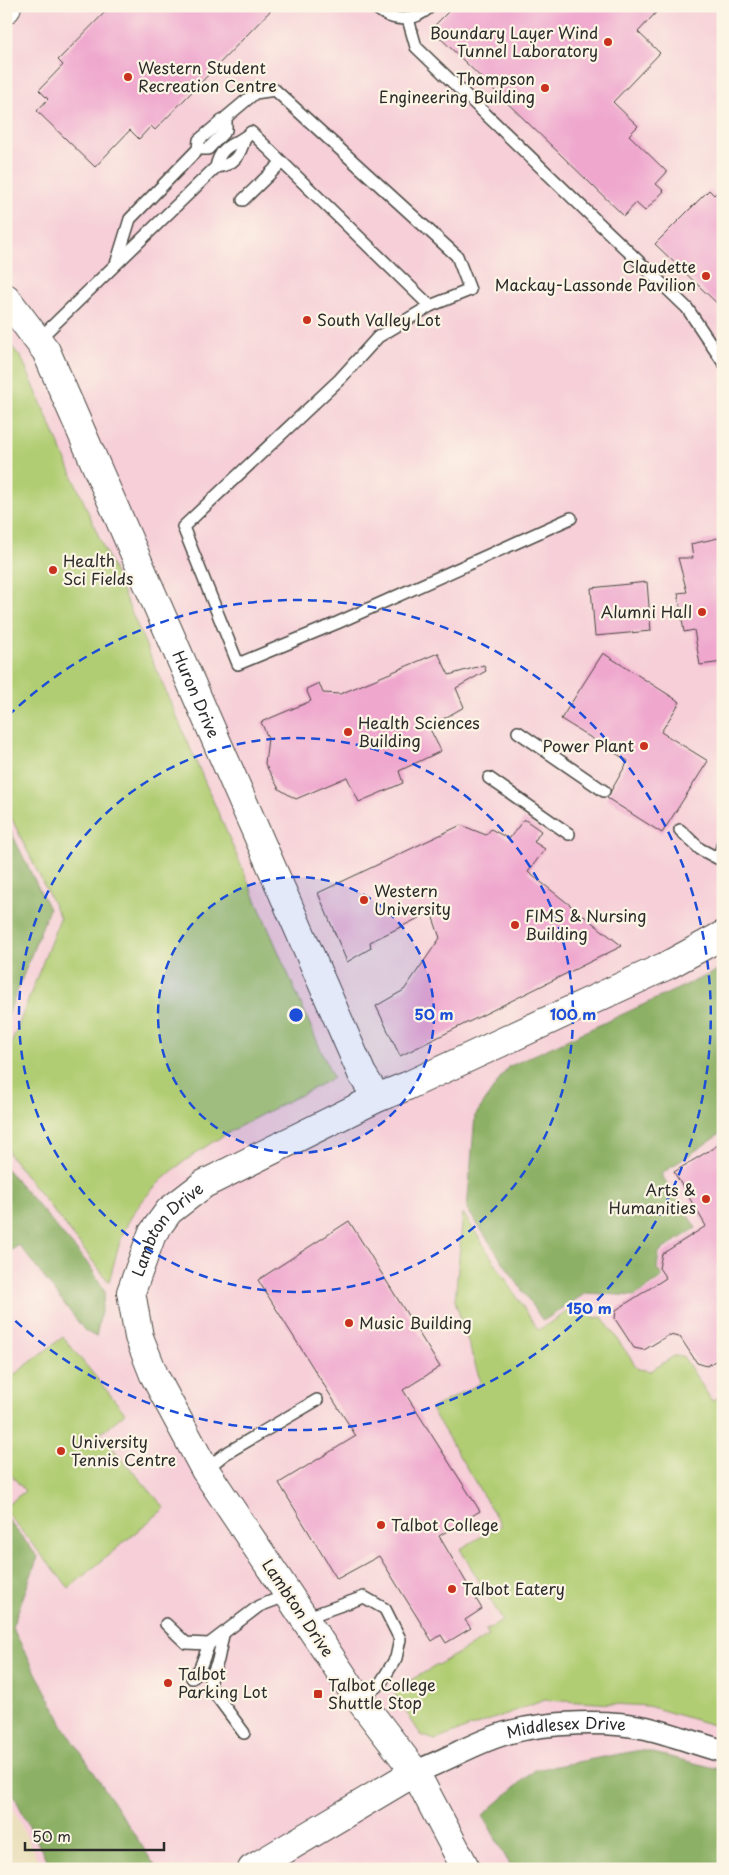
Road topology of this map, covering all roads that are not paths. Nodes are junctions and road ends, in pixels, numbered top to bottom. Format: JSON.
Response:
{"nodes":[{"id":1,"x":374,"y":6,"type":"edge"},
{"id":2,"x":431,"y":6,"type":"edge"},
{"id":3,"x":408,"y":19,"type":"junction"},
{"id":4,"x":281,"y":163,"type":"junction"},
{"id":5,"x":243,"y":200,"type":"dead end"},
{"id":6,"x":117,"y":261,"type":"junction"},
{"id":7,"x":6,"y":298,"type":"edge"},
{"id":8,"x":430,"y":306,"type":"junction"},
{"id":9,"x":38,"y":340,"type":"junction"},
{"id":10,"x":723,"y":362,"type":"edge"},
{"id":11,"x":572,"y":518,"type":"dead end"},
{"id":12,"x":518,"y":732,"type":"dead end"},
{"id":13,"x":489,"y":778,"type":"dead end"},
{"id":14,"x":604,"y":791,"type":"dead end"},
{"id":15,"x":680,"y":830,"type":"dead end"},
{"id":16,"x":569,"y":834,"type":"dead end"},
{"id":17,"x":723,"y":842,"type":"edge"},
{"id":18,"x":723,"y":935,"type":"edge"},
{"id":19,"x":377,"y":1098,"type":"junction"},
{"id":20,"x":317,"y":1400,"type":"dead end"},
{"id":21,"x":205,"y":1470,"type":"junction"},
{"id":22,"x":290,"y":1595,"type":"junction"},
{"id":23,"x":305,"y":1618,"type":"junction"},
{"id":24,"x":166,"y":1624,"type":"dead end"},
{"id":25,"x":223,"y":1635,"type":"junction"},
{"id":26,"x":209,"y":1644,"type":"junction"},
{"id":27,"x":192,"y":1678,"type":"dead end"},
{"id":28,"x":360,"y":1699,"type":"junction"},
{"id":29,"x":244,"y":1733,"type":"dead end"},
{"id":30,"x":723,"y":1751,"type":"edge"},
{"id":31,"x":415,"y":1772,"type":"junction"},
{"id":32,"x":252,"y":1869,"type":"edge"},
{"id":33,"x":466,"y":1869,"type":"edge"}],
"edges":[{"from":1,"to":3,"type":"lane"},
{"from":2,"to":3,"type":"lane"},
{"from":3,"to":10,"type":"lane"},
{"from":4,"to":5,"type":"lane"},
{"from":4,"to":6,"type":"lane"},
{"from":4,"to":8,"type":"lane"},
{"from":6,"to":8,"type":"lane"},
{"from":6,"to":9,"type":"lane"},
{"from":7,"to":9,"type":"street","name":"Huron Drive"},
{"from":8,"to":11,"type":"lane"},
{"from":9,"to":19,"type":"street","name":"Huron Drive"},
{"from":12,"to":14,"type":"lane"},
{"from":13,"to":16,"type":"lane"},
{"from":15,"to":17,"type":"lane"},
{"from":18,"to":19,"type":"street","name":"Lambton Drive"},
{"from":19,"to":21,"type":"street","name":"Lambton Drive"},
{"from":20,"to":21,"type":"lane"},
{"from":21,"to":22,"type":"street","name":"Lambton Drive"},
{"from":22,"to":23,"type":"street","name":"Lambton Drive"},
{"from":22,"to":25,"type":"lane"},
{"from":23,"to":28,"type":"street","name":"Lambton Drive"},
{"from":23,"to":28,"type":"lane"},
{"from":24,"to":26,"type":"lane"},
{"from":25,"to":26,"type":"lane"},
{"from":25,"to":29,"type":"lane"},
{"from":26,"to":27,"type":"lane"},
{"from":28,"to":31,"type":"street","name":"Lambton Drive"},
{"from":30,"to":31,"type":"street","name":"Middlesex Drive"},
{"from":31,"to":32,"type":"street"},
{"from":31,"to":33,"type":"street","name":"Lambton Drive"}]}
